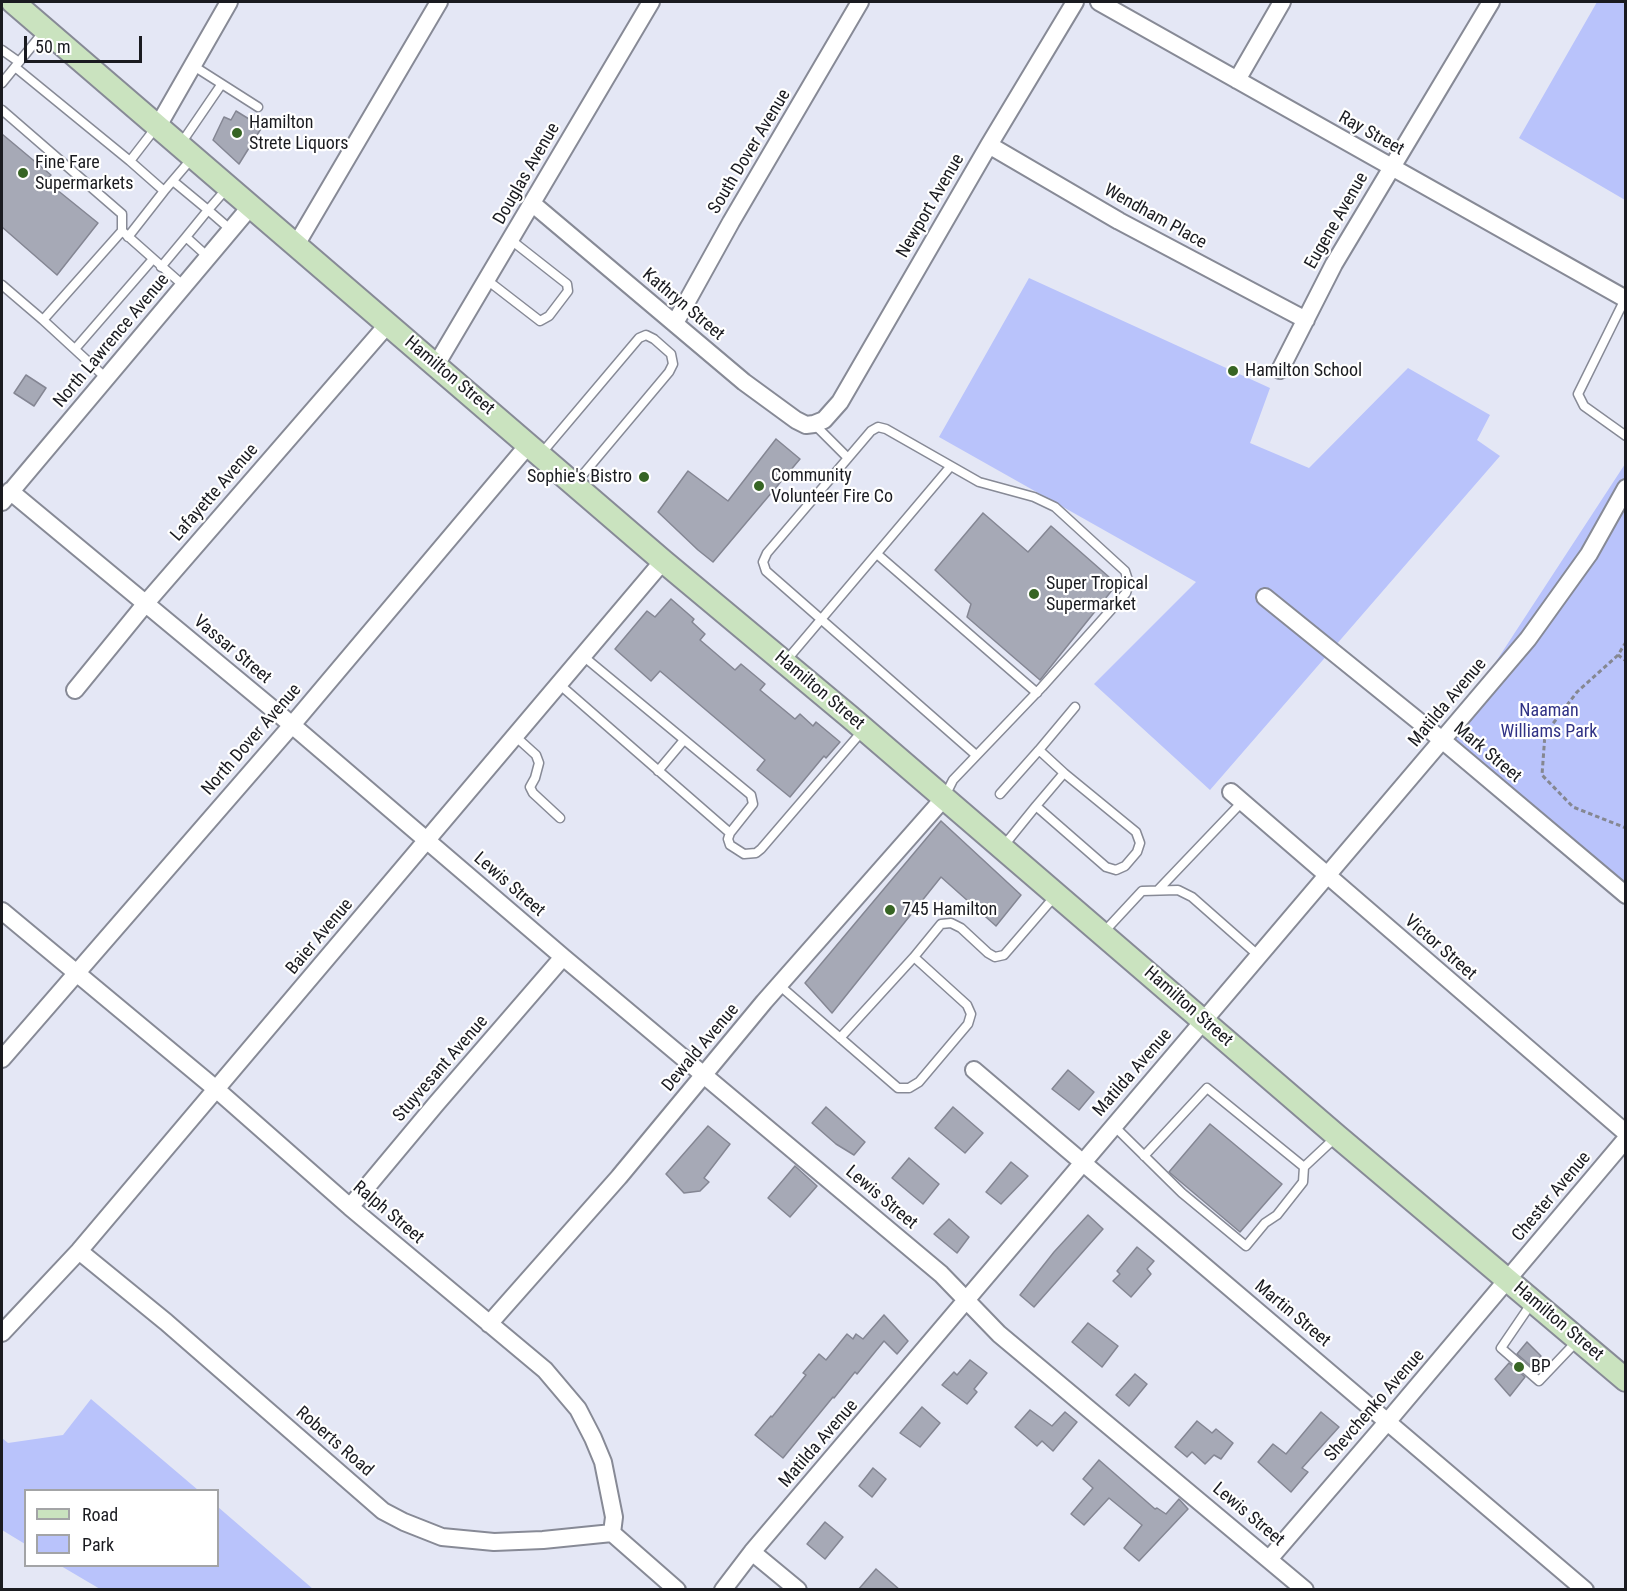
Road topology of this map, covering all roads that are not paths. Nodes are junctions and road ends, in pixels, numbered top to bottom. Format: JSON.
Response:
{"nodes":[{"id":1,"x":15,"y":2,"type":"edge"},
{"id":2,"x":229,"y":2,"type":"edge"},
{"id":3,"x":439,"y":2,"type":"edge"},
{"id":4,"x":860,"y":2,"type":"edge"},
{"id":5,"x":1076,"y":2,"type":"edge"},
{"id":6,"x":1099,"y":2,"type":"edge"},
{"id":7,"x":1282,"y":2,"type":"edge"},
{"id":8,"x":1491,"y":2,"type":"edge"},
{"id":9,"x":645,"y":4,"type":"edge"},
{"id":10,"x":45,"y":29,"type":"junction"},
{"id":11,"x":2,"y":50,"type":"edge"},
{"id":12,"x":17,"y":64,"type":"junction"},
{"id":13,"x":192,"y":65,"type":"junction"},
{"id":14,"x":1237,"y":81,"type":"junction"},
{"id":15,"x":2,"y":83,"type":"edge"},
{"id":16,"x":221,"y":85,"type":"junction"},
{"id":17,"x":258,"y":107,"type":"dead end"},
{"id":18,"x":2,"y":110,"type":"edge"},
{"id":19,"x":158,"y":126,"type":"junction"},
{"id":20,"x":989,"y":145,"type":"junction"},
{"id":21,"x":187,"y":151,"type":"junction"},
{"id":22,"x":129,"y":161,"type":"junction"},
{"id":23,"x":1390,"y":168,"type":"junction"},
{"id":24,"x":173,"y":181,"type":"junction"},
{"id":25,"x":228,"y":186,"type":"junction"},
{"id":26,"x":164,"y":191,"type":"junction"},
{"id":27,"x":533,"y":204,"type":"junction"},
{"id":28,"x":251,"y":206,"type":"junction"},
{"id":29,"x":208,"y":210,"type":"junction"},
{"id":30,"x":231,"y":230,"type":"junction"},
{"id":31,"x":125,"y":234,"type":"junction"},
{"id":32,"x":186,"y":237,"type":"junction"},
{"id":33,"x":511,"y":240,"type":"junction"},
{"id":34,"x":296,"y":245,"type":"junction"},
{"id":35,"x":208,"y":257,"type":"junction"},
{"id":36,"x":153,"y":259,"type":"junction"},
{"id":37,"x":162,"y":267,"type":"junction"},
{"id":38,"x":487,"y":280,"type":"junction"},
{"id":39,"x":2,"y":285,"type":"edge"},
{"id":40,"x":184,"y":286,"type":"junction"},
{"id":41,"x":1625,"y":299,"type":"edge"},
{"id":42,"x":43,"y":320,"type":"junction"},
{"id":43,"x":1306,"y":320,"type":"junction"},
{"id":44,"x":675,"y":323,"type":"junction"},
{"id":45,"x":388,"y":324,"type":"junction"},
{"id":46,"x":75,"y":349,"type":"junction"},
{"id":47,"x":436,"y":366,"type":"junction"},
{"id":48,"x":1280,"y":370,"type":"dead end"},
{"id":49,"x":106,"y":378,"type":"junction"},
{"id":50,"x":814,"y":424,"type":"junction"},
{"id":51,"x":1626,"y":436,"type":"edge"},
{"id":52,"x":535,"y":449,"type":"junction"},
{"id":53,"x":848,"y":458,"type":"junction"},
{"id":54,"x":950,"y":467,"type":"junction"},
{"id":55,"x":575,"y":484,"type":"junction"},
{"id":56,"x":1626,"y":488,"type":"edge"},
{"id":57,"x":6,"y":497,"type":"edge"},
{"id":58,"x":877,"y":554,"type":"junction"},
{"id":59,"x":663,"y":561,"type":"junction"},
{"id":60,"x":1265,"y":597,"type":"dead end"},
{"id":61,"x":146,"y":603,"type":"junction"},
{"id":62,"x":822,"y":620,"type":"junction"},
{"id":63,"x":583,"y":656,"type":"junction"},
{"id":64,"x":785,"y":663,"type":"junction"},
{"id":65,"x":559,"y":684,"type":"junction"},
{"id":66,"x":75,"y":690,"type":"dead end"},
{"id":67,"x":1036,"y":693,"type":"junction"},
{"id":68,"x":1075,"y":707,"type":"dead end"},
{"id":69,"x":292,"y":725,"type":"junction"},
{"id":70,"x":864,"y":729,"type":"junction"},
{"id":71,"x":515,"y":736,"type":"junction"},
{"id":72,"x":684,"y":740,"type":"junction"},
{"id":73,"x":1442,"y":740,"type":"junction"},
{"id":74,"x":1039,"y":750,"type":"junction"},
{"id":75,"x":976,"y":755,"type":"junction"},
{"id":76,"x":658,"y":771,"type":"junction"},
{"id":77,"x":1064,"y":773,"type":"junction"},
{"id":78,"x":1000,"y":794,"type":"dead end"},
{"id":79,"x":1236,"y":797,"type":"joint"},
{"id":80,"x":944,"y":798,"type":"junction"},
{"id":81,"x":1036,"y":806,"type":"junction"},
{"id":82,"x":560,"y":818,"type":"dead end"},
{"id":83,"x":730,"y":833,"type":"junction"},
{"id":84,"x":427,"y":840,"type":"junction"},
{"id":85,"x":1002,"y":848,"type":"junction"},
{"id":86,"x":1327,"y":877,"type":"junction"},
{"id":87,"x":1158,"y":890,"type":"junction"},
{"id":88,"x":1056,"y":894,"type":"junction"},
{"id":89,"x":1626,"y":895,"type":"edge"},
{"id":90,"x":2,"y":911,"type":"edge"},
{"id":91,"x":1103,"y":934,"type":"junction"},
{"id":92,"x":1259,"y":956,"type":"junction"},
{"id":93,"x":563,"y":957,"type":"junction"},
{"id":94,"x":914,"y":957,"type":"junction"},
{"id":95,"x":75,"y":973,"type":"junction"},
{"id":96,"x":779,"y":986,"type":"junction"},
{"id":97,"x":1204,"y":1020,"type":"junction"},
{"id":98,"x":840,"y":1038,"type":"junction"},
{"id":99,"x":2,"y":1059,"type":"edge"},
{"id":100,"x":974,"y":1070,"type":"dead end"},
{"id":101,"x":704,"y":1075,"type":"junction"},
{"id":102,"x":216,"y":1089,"type":"junction"},
{"id":103,"x":1114,"y":1126,"type":"junction"},
{"id":104,"x":1626,"y":1133,"type":"edge"},
{"id":105,"x":1337,"y":1136,"type":"junction"},
{"id":106,"x":1626,"y":1139,"type":"edge"},
{"id":107,"x":1144,"y":1156,"type":"junction"},
{"id":108,"x":1083,"y":1162,"type":"junction"},
{"id":109,"x":1304,"y":1167,"type":"junction"},
{"id":110,"x":350,"y":1207,"type":"junction"},
{"id":111,"x":79,"y":1251,"type":"junction"},
{"id":112,"x":1509,"y":1280,"type":"junction"},
{"id":113,"x":966,"y":1301,"type":"junction"},
{"id":114,"x":1533,"y":1301,"type":"junction"},
{"id":115,"x":489,"y":1324,"type":"junction"},
{"id":116,"x":2,"y":1333,"type":"edge"},
{"id":117,"x":1578,"y":1339,"type":"junction"},
{"id":118,"x":1626,"y":1380,"type":"edge"},
{"id":119,"x":1388,"y":1421,"type":"junction"},
{"id":120,"x":612,"y":1533,"type":"junction"},
{"id":121,"x":752,"y":1552,"type":"junction"},
{"id":122,"x":1270,"y":1558,"type":"junction"},
{"id":123,"x":677,"y":1590,"type":"edge"},
{"id":124,"x":723,"y":1590,"type":"edge"},
{"id":125,"x":798,"y":1590,"type":"edge"},
{"id":126,"x":1305,"y":1590,"type":"edge"},
{"id":127,"x":1585,"y":1590,"type":"edge"}],
"edges":[{"from":1,"to":10,"type":"street","name":"Hamilton Street"},
{"from":2,"to":13,"type":"street"},
{"from":3,"to":34,"type":"street"},
{"from":4,"to":44,"type":"street","name":"South Dover Avenue"},
{"from":5,"to":20,"type":"street","name":"Newport Avenue"},
{"from":6,"to":14,"type":"street","name":"Ray Street"},
{"from":7,"to":14,"type":"street"},
{"from":8,"to":23,"type":"street","name":"Eugene Avenue"},
{"from":9,"to":27,"type":"street","name":"Douglas Avenue"},
{"from":10,"to":12,"type":"lane"},
{"from":10,"to":19,"type":"street","name":"Hamilton Street"},
{"from":11,"to":12,"type":"lane"},
{"from":12,"to":15,"type":"lane"},
{"from":12,"to":22,"type":"lane"},
{"from":13,"to":16,"type":"lane"},
{"from":13,"to":19,"type":"street"},
{"from":14,"to":23,"type":"street","name":"Ray Street"},
{"from":16,"to":17,"type":"lane"},
{"from":16,"to":21,"type":"lane"},
{"from":18,"to":31,"type":"lane"},
{"from":19,"to":21,"type":"street","name":"Hamilton Street"},
{"from":19,"to":22,"type":"lane"},
{"from":20,"to":43,"type":"street","name":"Wendham Place"},
{"from":20,"to":50,"type":"street","name":"Newport Avenue"},
{"from":21,"to":24,"type":"lane"},
{"from":21,"to":25,"type":"street","name":"Hamilton Street"},
{"from":22,"to":26,"type":"lane"},
{"from":23,"to":41,"type":"street","name":"Ray Street"},
{"from":23,"to":43,"type":"street","name":"Eugene Avenue"},
{"from":24,"to":26,"type":"lane"},
{"from":24,"to":29,"type":"lane"},
{"from":25,"to":28,"type":"street","name":"Hamilton Street"},
{"from":25,"to":29,"type":"lane"},
{"from":26,"to":31,"type":"lane"},
{"from":27,"to":33,"type":"street","name":"Douglas Avenue"},
{"from":27,"to":44,"type":"street","name":"Kathryn Street"},
{"from":28,"to":30,"type":"street","name":"North Lawrence Avenue"},
{"from":28,"to":34,"type":"street","name":"Hamilton Street"},
{"from":29,"to":30,"type":"lane"},
{"from":29,"to":32,"type":"lane"},
{"from":30,"to":35,"type":"street","name":"North Lawrence Avenue"},
{"from":31,"to":36,"type":"lane"},
{"from":31,"to":42,"type":"lane"},
{"from":32,"to":35,"type":"lane"},
{"from":32,"to":37,"type":"lane"},
{"from":33,"to":38,"type":"street","name":"Douglas Avenue"},
{"from":33,"to":38,"type":"lane"},
{"from":34,"to":45,"type":"street","name":"Hamilton Street"},
{"from":35,"to":40,"type":"street","name":"North Lawrence Avenue"},
{"from":36,"to":37,"type":"lane"},
{"from":36,"to":46,"type":"lane"},
{"from":37,"to":40,"type":"lane"},
{"from":38,"to":47,"type":"street","name":"Douglas Avenue"},
{"from":39,"to":42,"type":"lane"},
{"from":40,"to":49,"type":"street","name":"North Lawrence Avenue"},
{"from":41,"to":51,"type":"lane"},
{"from":42,"to":46,"type":"lane"},
{"from":43,"to":48,"type":"street","name":"Eugene Avenue"},
{"from":44,"to":50,"type":"street","name":"Kathryn Street"},
{"from":45,"to":47,"type":"street","name":"Hamilton Street"},
{"from":45,"to":61,"type":"street","name":"Lafayette Avenue"},
{"from":46,"to":49,"type":"lane"},
{"from":47,"to":52,"type":"street","name":"Hamilton Street"},
{"from":49,"to":57,"type":"street","name":"North Lawrence Avenue"},
{"from":50,"to":53,"type":"lane"},
{"from":52,"to":55,"type":"street","name":"Hamilton Street"},
{"from":52,"to":55,"type":"lane"},
{"from":52,"to":69,"type":"street","name":"North Dover Avenue"},
{"from":53,"to":54,"type":"lane"},
{"from":53,"to":62,"type":"lane"},
{"from":54,"to":58,"type":"lane"},
{"from":54,"to":67,"type":"lane"},
{"from":55,"to":59,"type":"street","name":"Hamilton Street"},
{"from":56,"to":73,"type":"street","name":"Matilda Avenue"},
{"from":57,"to":61,"type":"street","name":"Vassar Street"},
{"from":58,"to":62,"type":"lane"},
{"from":58,"to":67,"type":"lane"},
{"from":59,"to":63,"type":"street","name":"Baier Avenue"},
{"from":59,"to":64,"type":"street","name":"Hamilton Street"},
{"from":60,"to":73,"type":"street","name":"Mark Street"},
{"from":61,"to":66,"type":"street","name":"Lafayette Avenue"},
{"from":61,"to":69,"type":"street","name":"Vassar Street"},
{"from":62,"to":64,"type":"lane"},
{"from":62,"to":75,"type":"lane"},
{"from":63,"to":65,"type":"street","name":"Baier Avenue"},
{"from":63,"to":72,"type":"lane"},
{"from":64,"to":70,"type":"street","name":"Hamilton Street"},
{"from":65,"to":71,"type":"street","name":"Baier Avenue"},
{"from":65,"to":76,"type":"lane"},
{"from":67,"to":75,"type":"lane"},
{"from":68,"to":74,"type":"lane"},
{"from":69,"to":84,"type":"street","name":"Vassar Street"},
{"from":69,"to":95,"type":"street","name":"North Dover Avenue"},
{"from":70,"to":80,"type":"street","name":"Hamilton Street"},
{"from":70,"to":83,"type":"lane"},
{"from":71,"to":82,"type":"lane"},
{"from":71,"to":84,"type":"street","name":"Baier Avenue"},
{"from":72,"to":76,"type":"lane"},
{"from":72,"to":83,"type":"lane"},
{"from":73,"to":86,"type":"street","name":"Matilda Avenue"},
{"from":73,"to":89,"type":"street","name":"Mark Street"},
{"from":74,"to":77,"type":"lane"},
{"from":74,"to":78,"type":"lane"},
{"from":75,"to":80,"type":"lane"},
{"from":76,"to":83,"type":"lane"},
{"from":77,"to":81,"type":"lane"},
{"from":77,"to":81,"type":"lane"},
{"from":79,"to":86,"type":"street","name":"Victor Street"},
{"from":79,"to":87,"type":"lane"},
{"from":80,"to":85,"type":"street","name":"Hamilton Street"},
{"from":80,"to":96,"type":"street","name":"Dewald Avenue"},
{"from":81,"to":85,"type":"lane"},
{"from":84,"to":93,"type":"street","name":"Lewis Street"},
{"from":84,"to":102,"type":"street","name":"Baier Avenue"},
{"from":85,"to":88,"type":"street","name":"Hamilton Street"},
{"from":86,"to":92,"type":"street","name":"Matilda Avenue"},
{"from":86,"to":104,"type":"street","name":"Victor Street"},
{"from":87,"to":91,"type":"lane"},
{"from":87,"to":92,"type":"lane"},
{"from":88,"to":91,"type":"street","name":"Hamilton Street"},
{"from":88,"to":94,"type":"lane"},
{"from":90,"to":95,"type":"street","name":"Ralph Street"},
{"from":91,"to":97,"type":"street","name":"Hamilton Street"},
{"from":92,"to":97,"type":"street","name":"Matilda Avenue"},
{"from":93,"to":101,"type":"street","name":"Lewis Street"},
{"from":93,"to":110,"type":"street","name":"Stuyvesant Avenue"},
{"from":94,"to":98,"type":"lane"},
{"from":94,"to":98,"type":"lane"},
{"from":95,"to":99,"type":"street","name":"North Dover Avenue"},
{"from":95,"to":102,"type":"street","name":"Ralph Street"},
{"from":96,"to":98,"type":"lane"},
{"from":96,"to":101,"type":"street","name":"Dewald Avenue"},
{"from":97,"to":103,"type":"street","name":"Matilda Avenue"},
{"from":97,"to":105,"type":"street","name":"Hamilton Street"},
{"from":100,"to":108,"type":"street","name":"Martin Street"},
{"from":101,"to":113,"type":"street","name":"Lewis Street"},
{"from":101,"to":115,"type":"street","name":"Dewald Avenue"},
{"from":102,"to":110,"type":"street","name":"Ralph Street"},
{"from":102,"to":111,"type":"street","name":"Baier Avenue"},
{"from":103,"to":107,"type":"lane"},
{"from":103,"to":108,"type":"street","name":"Matilda Avenue"},
{"from":105,"to":109,"type":"lane"},
{"from":105,"to":112,"type":"street","name":"Hamilton Street"},
{"from":106,"to":112,"type":"street","name":"Chester Avenue"},
{"from":107,"to":109,"type":"lane"},
{"from":107,"to":109,"type":"lane"},
{"from":108,"to":113,"type":"street","name":"Matilda Avenue"},
{"from":108,"to":119,"type":"street","name":"Martin Street"},
{"from":110,"to":115,"type":"street","name":"Ralph Street"},
{"from":111,"to":116,"type":"street","name":"Baier Avenue"},
{"from":111,"to":120,"type":"street","name":"Roberts Road"},
{"from":112,"to":114,"type":"street","name":"Hamilton Street"},
{"from":112,"to":119,"type":"street","name":"Shevchenko Avenue"},
{"from":113,"to":121,"type":"street","name":"Matilda Avenue"},
{"from":113,"to":122,"type":"street","name":"Lewis Street"},
{"from":114,"to":117,"type":"street","name":"Hamilton Street"},
{"from":114,"to":117,"type":"lane"},
{"from":115,"to":120,"type":"street","name":"Ralph Street"},
{"from":117,"to":118,"type":"street","name":"Hamilton Street"},
{"from":119,"to":122,"type":"street","name":"Shevchenko Avenue"},
{"from":119,"to":127,"type":"street","name":"Martin Street"},
{"from":120,"to":123,"type":"street"},
{"from":121,"to":124,"type":"street","name":"Matilda Avenue"},
{"from":121,"to":125,"type":"street"},
{"from":122,"to":126,"type":"street","name":"Lewis Street"}]}
